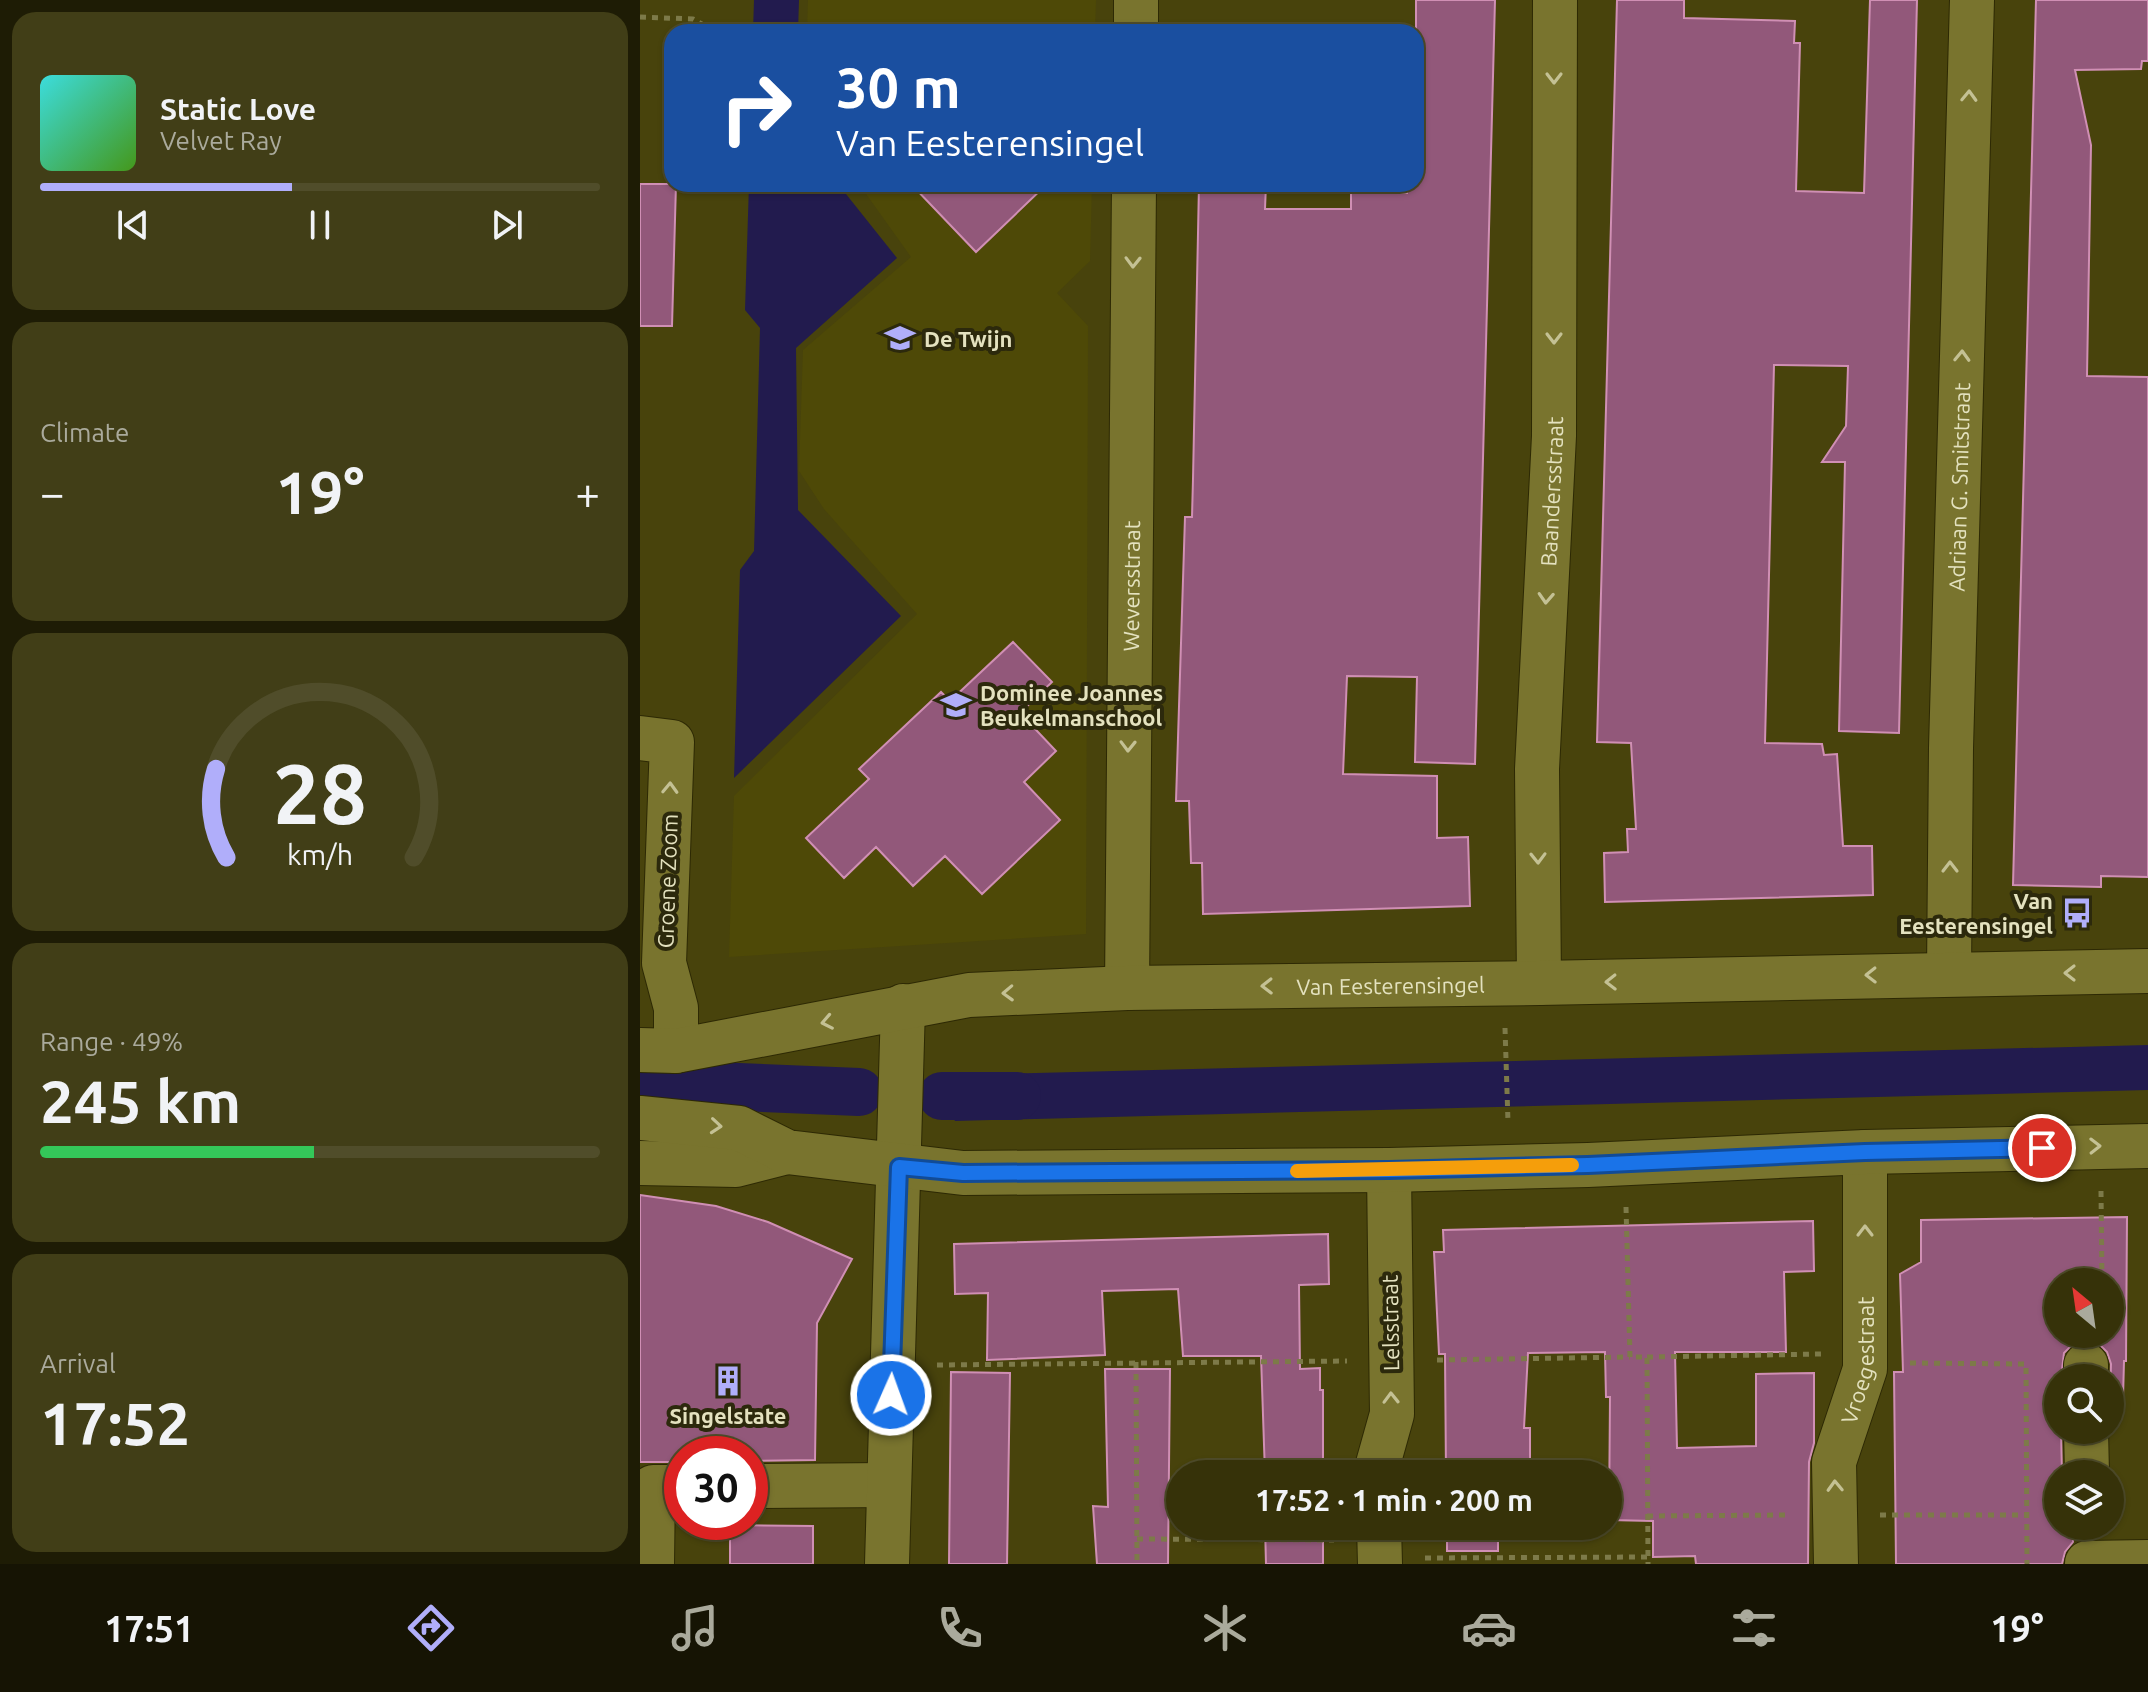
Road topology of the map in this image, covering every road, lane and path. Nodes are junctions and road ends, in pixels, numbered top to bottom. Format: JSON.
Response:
{"nodes":[{"id":1,"x":1136,"y":0,"type":"edge"},
{"id":2,"x":1555,"y":0,"type":"edge"},
{"id":3,"x":1972,"y":0,"type":"edge"},
{"id":4,"x":640,"y":17,"type":"edge"},
{"id":5,"x":702,"y":24,"type":"edge"},
{"id":6,"x":1136,"y":24,"type":"edge"},
{"id":7,"x":1134,"y":192,"type":"edge"},
{"id":8,"x":640,"y":738,"type":"edge"},
{"id":9,"x":2148,"y":971,"type":"edge"},
{"id":10,"x":1949,"y":973,"type":"junction"},
{"id":11,"x":1539,"y":983,"type":"junction"},
{"id":12,"x":1127,"y":988,"type":"junction"},
{"id":13,"x":903,"y":1006,"type":"junction"},
{"id":14,"x":1505,"y":1036,"type":"dead end"},
{"id":15,"x":658,"y":1051,"type":"edge"},
{"id":16,"x":640,"y":1118,"type":"edge"},
{"id":17,"x":1508,"y":1125,"type":"dead end"},
{"id":18,"x":2100,"y":1146,"type":"junction"},
{"id":19,"x":2148,"y":1146,"type":"edge"},
{"id":20,"x":787,"y":1152,"type":"junction"},
{"id":21,"x":1865,"y":1152,"type":"junction"},
{"id":22,"x":640,"y":1163,"type":"edge"},
{"id":23,"x":1625,"y":1163,"type":"junction"},
{"id":24,"x":899,"y":1167,"type":"junction"},
{"id":25,"x":1389,"y":1170,"type":"junction"},
{"id":26,"x":2102,"y":1268,"type":"edge"},
{"id":27,"x":1630,"y":1357,"type":"junction"},
{"id":28,"x":1647,"y":1357,"type":"junction"},
{"id":29,"x":1865,"y":1358,"type":"junction"},
{"id":30,"x":1390,"y":1360,"type":"junction"},
{"id":31,"x":1136,"y":1362,"type":"junction"},
{"id":32,"x":892,"y":1365,"type":"junction"},
{"id":33,"x":1379,"y":1460,"type":"edge"},
{"id":34,"x":888,"y":1485,"type":"junction"},
{"id":35,"x":768,"y":1486,"type":"edge"},
{"id":36,"x":664,"y":1487,"type":"edge"},
{"id":37,"x":1836,"y":1515,"type":"junction"},
{"id":38,"x":2026,"y":1515,"type":"junction"},
{"id":39,"x":1647,"y":1516,"type":"junction"},
{"id":40,"x":1137,"y":1539,"type":"junction"},
{"id":41,"x":1379,"y":1547,"type":"edge"},
{"id":42,"x":2087,"y":1551,"type":"edge"},
{"id":43,"x":1648,"y":1560,"type":"edge"},
{"id":44,"x":2148,"y":1562,"type":"edge"},
{"id":45,"x":652,"y":1564,"type":"edge"},
{"id":46,"x":887,"y":1564,"type":"edge"},
{"id":47,"x":1137,"y":1564,"type":"edge"},
{"id":48,"x":1836,"y":1564,"type":"edge"},
{"id":49,"x":2027,"y":1564,"type":"edge"}],
"edges":[{"from":1,"to":6,"type":"street"},
{"from":2,"to":11,"type":"street","name":"Baandersstraat","one_way":true},
{"from":10,"to":3,"type":"street","name":"Adriaan G. Smitstraat","one_way":true},
{"from":4,"to":5,"type":"path"},
{"from":7,"to":12,"type":"street","name":"Weversstraat","one_way":true},
{"from":15,"to":8,"type":"street","name":"Groene Zoom","one_way":true},
{"from":9,"to":10,"type":"street","name":"Van Eesterensingel","one_way":true},
{"from":10,"to":11,"type":"street","name":"Van Eesterensingel","one_way":true},
{"from":11,"to":12,"type":"street","name":"Van Eesterensingel","one_way":true},
{"from":12,"to":13,"type":"street","name":"Van Eesterensingel","one_way":true},
{"from":13,"to":15,"type":"street","name":"Van Eesterensingel","one_way":true},
{"from":13,"to":24,"type":"street"},
{"from":14,"to":17,"type":"path"},
{"from":16,"to":20,"type":"street","one_way":true},
{"from":18,"to":19,"type":"street"},
{"from":21,"to":18,"type":"street","one_way":true},
{"from":18,"to":26,"type":"path"},
{"from":20,"to":22,"type":"street"},
{"from":20,"to":24,"type":"street"},
{"from":21,"to":23,"type":"street"},
{"from":29,"to":21,"type":"street","name":"Vroegestraat","one_way":true},
{"from":23,"to":25,"type":"street"},
{"from":23,"to":27,"type":"path"},
{"from":24,"to":25,"type":"street"},
{"from":24,"to":32,"type":"street"},
{"from":25,"to":30,"type":"street","name":"Lelsstraat"},
{"from":27,"to":28,"type":"path"},
{"from":27,"to":30,"type":"path"},
{"from":28,"to":29,"type":"path"},
{"from":28,"to":39,"type":"path"},
{"from":37,"to":29,"type":"street","name":"Vroegestraat","one_way":true},
{"from":29,"to":38,"type":"path"},
{"from":30,"to":31,"type":"path"},
{"from":33,"to":30,"type":"street","name":"Lelsstraat","one_way":true},
{"from":31,"to":32,"type":"path"},
{"from":31,"to":40,"type":"path"},
{"from":32,"to":34,"type":"street"},
{"from":34,"to":35,"type":"street"},
{"from":34,"to":46,"type":"street"},
{"from":36,"to":45,"type":"street"},
{"from":37,"to":38,"type":"path"},
{"from":37,"to":39,"type":"path"},
{"from":37,"to":48,"type":"street","name":"Vroegestraat"},
{"from":38,"to":49,"type":"path"},
{"from":39,"to":43,"type":"path"},
{"from":40,"to":41,"type":"path"},
{"from":40,"to":47,"type":"path"},
{"from":41,"to":43,"type":"path"},
{"from":42,"to":44,"type":"street"}]}
